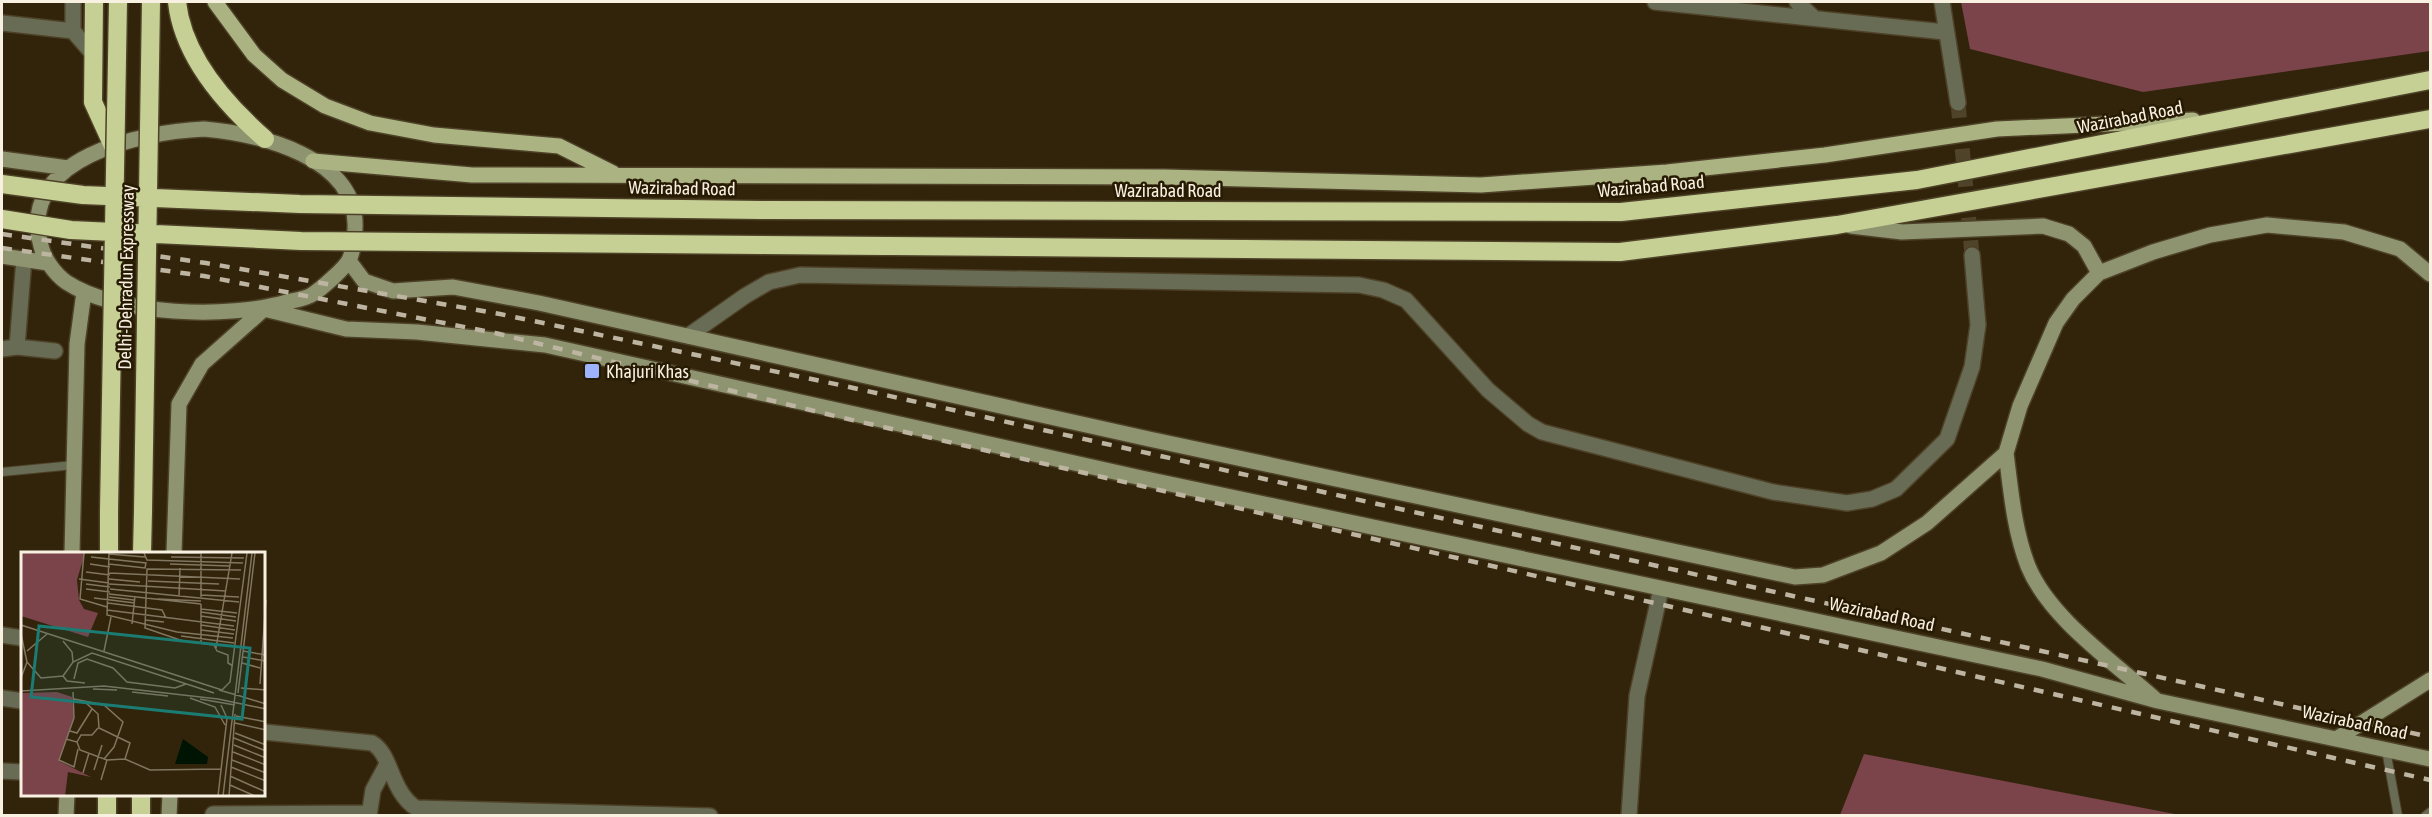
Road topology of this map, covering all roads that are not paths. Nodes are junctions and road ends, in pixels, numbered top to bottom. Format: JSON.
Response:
{"nodes":[{"id":1,"x":74,"y":2,"type":"edge"},
{"id":2,"x":94,"y":2,"type":"edge"},
{"id":3,"x":118,"y":2,"type":"edge"},
{"id":4,"x":152,"y":2,"type":"edge"},
{"id":5,"x":177,"y":2,"type":"edge"},
{"id":6,"x":215,"y":2,"type":"edge"},
{"id":7,"x":1655,"y":2,"type":"edge"},
{"id":8,"x":1797,"y":2,"type":"edge"},
{"id":9,"x":1942,"y":2,"type":"edge"},
{"id":10,"x":1813,"y":16,"type":"junction"},
{"id":11,"x":2,"y":23,"type":"edge"},
{"id":12,"x":74,"y":31,"type":"junction"},
{"id":13,"x":1946,"y":32,"type":"junction"},
{"id":14,"x":93,"y":54,"type":"junction"},
{"id":15,"x":2430,"y":80,"type":"edge"},
{"id":16,"x":1958,"y":103,"type":"tunnel mouth"},
{"id":17,"x":2241,"y":118,"type":"junction"},
{"id":18,"x":2430,"y":119,"type":"edge"},
{"id":19,"x":265,"y":139,"type":"junction"},
{"id":20,"x":113,"y":146,"type":"junction"},
{"id":21,"x":2,"y":159,"type":"edge"},
{"id":22,"x":314,"y":161,"type":"junction"},
{"id":23,"x":68,"y":168,"type":"junction"},
{"id":24,"x":616,"y":175,"type":"junction"},
{"id":25,"x":2,"y":184,"type":"edge"},
{"id":26,"x":2,"y":219,"type":"edge"},
{"id":27,"x":1837,"y":225,"type":"junction"},
{"id":28,"x":1972,"y":255,"type":"tunnel mouth"},
{"id":29,"x":2,"y":256,"type":"edge"},
{"id":30,"x":24,"y":259,"type":"junction"},
{"id":31,"x":349,"y":261,"type":"junction"},
{"id":32,"x":48,"y":263,"type":"junction"},
{"id":33,"x":2099,"y":273,"type":"junction"},
{"id":34,"x":2430,"y":274,"type":"edge"},
{"id":35,"x":84,"y":292,"type":"junction"},
{"id":36,"x":264,"y":309,"type":"junction"},
{"id":37,"x":688,"y":336,"type":"junction"},
{"id":38,"x":17,"y":347,"type":"junction"},
{"id":39,"x":2,"y":349,"type":"edge"},
{"id":40,"x":55,"y":351,"type":"dead end"},
{"id":41,"x":2006,"y":453,"type":"junction"},
{"id":42,"x":75,"y":465,"type":"junction"},
{"id":43,"x":2,"y":472,"type":"edge"},
{"id":44,"x":72,"y":552,"type":"edge"},
{"id":45,"x":109,"y":552,"type":"edge"},
{"id":46,"x":142,"y":552,"type":"edge"},
{"id":47,"x":174,"y":552,"type":"edge"},
{"id":48,"x":1661,"y":590,"type":"junction"},
{"id":49,"x":2,"y":635,"type":"edge"},
{"id":50,"x":21,"y":638,"type":"edge"},
{"id":51,"x":2430,"y":680,"type":"edge"},
{"id":52,"x":2,"y":698,"type":"edge"},
{"id":53,"x":21,"y":701,"type":"edge"},
{"id":54,"x":2158,"y":701,"type":"junction"},
{"id":55,"x":266,"y":732,"type":"edge"},
{"id":56,"x":2336,"y":739,"type":"junction"},
{"id":57,"x":2386,"y":750,"type":"junction"},
{"id":58,"x":2430,"y":759,"type":"edge"},
{"id":59,"x":387,"y":764,"type":"junction"},
{"id":60,"x":2,"y":771,"type":"edge"},
{"id":61,"x":21,"y":772,"type":"edge"},
{"id":62,"x":67,"y":796,"type":"edge"},
{"id":63,"x":107,"y":796,"type":"edge"},
{"id":64,"x":141,"y":796,"type":"edge"},
{"id":65,"x":170,"y":796,"type":"edge"},
{"id":66,"x":2430,"y":812,"type":"edge"},
{"id":67,"x":564,"y":813,"type":"edge"},
{"id":68,"x":213,"y":814,"type":"edge"},
{"id":69,"x":369,"y":814,"type":"edge"},
{"id":70,"x":66,"y":816,"type":"edge"},
{"id":71,"x":107,"y":816,"type":"edge"},
{"id":72,"x":141,"y":816,"type":"edge"},
{"id":73,"x":169,"y":816,"type":"edge"},
{"id":74,"x":710,"y":816,"type":"edge"},
{"id":75,"x":1629,"y":816,"type":"edge"},
{"id":76,"x":2398,"y":816,"type":"edge"},
{"id":77,"x":2425,"y":816,"type":"edge"}],
"edges":[{"from":1,"to":12,"type":"street"},
{"from":2,"to":14,"type":"highway"},
{"from":3,"to":45,"type":"highway","name":"Delhi-Dehradun Expressway","bridge":true},
{"from":4,"to":46,"type":"highway","name":"Delhi-Dehradun Expressway","bridge":true},
{"from":5,"to":19,"type":"highway"},
{"from":6,"to":24,"type":"main road"},
{"from":7,"to":10,"type":"street"},
{"from":8,"to":10,"type":"street"},
{"from":9,"to":13,"type":"street"},
{"from":10,"to":13,"type":"street"},
{"from":11,"to":12,"type":"street"},
{"from":12,"to":14,"type":"street"},
{"from":13,"to":16,"type":"street"},
{"from":14,"to":20,"type":"highway"},
{"from":15,"to":17,"type":"highway","name":"Wazirabad Road"},
{"from":17,"to":24,"type":"main road"},
{"from":17,"to":25,"type":"highway","name":"Wazirabad Road","bridge":true},
{"from":18,"to":27,"type":"highway"},
{"from":19,"to":20,"type":"main road"},
{"from":19,"to":22,"type":"main road"},
{"from":20,"to":23,"type":"main road"},
{"from":21,"to":23,"type":"main road"},
{"from":22,"to":24,"type":"main road"},
{"from":22,"to":31,"type":"main road"},
{"from":23,"to":32,"type":"main road"},
{"from":26,"to":27,"type":"highway","bridge":true},
{"from":27,"to":33,"type":"main road"},
{"from":28,"to":37,"type":"street"},
{"from":29,"to":30,"type":"main road"},
{"from":30,"to":32,"type":"main road"},
{"from":30,"to":38,"type":"street"},
{"from":31,"to":36,"type":"main road"},
{"from":31,"to":37,"type":"main road","name":"Wazirabad Road"},
{"from":32,"to":35,"type":"main road"},
{"from":33,"to":34,"type":"main road"},
{"from":33,"to":41,"type":"main road"},
{"from":35,"to":36,"type":"main road"},
{"from":35,"to":42,"type":"main road"},
{"from":36,"to":47,"type":"main road"},
{"from":36,"to":48,"type":"main road","name":"Wazirabad Road"},
{"from":37,"to":41,"type":"main road","name":"Wazirabad Road"},
{"from":38,"to":39,"type":"street"},
{"from":38,"to":40,"type":"street"},
{"from":41,"to":54,"type":"main road"},
{"from":42,"to":43,"type":"lane"},
{"from":42,"to":44,"type":"main road"},
{"from":48,"to":54,"type":"main road","name":"Wazirabad Road"},
{"from":48,"to":75,"type":"street"},
{"from":49,"to":50,"type":"street"},
{"from":51,"to":56,"type":"main road"},
{"from":52,"to":53,"type":"street"},
{"from":54,"to":56,"type":"main road","name":"Wazirabad Road"},
{"from":55,"to":59,"type":"street"},
{"from":56,"to":57,"type":"main road","name":"Wazirabad Road"},
{"from":57,"to":58,"type":"main road","name":"Wazirabad Road"},
{"from":57,"to":76,"type":"lane"},
{"from":59,"to":67,"type":"street"},
{"from":59,"to":69,"type":"street"},
{"from":60,"to":61,"type":"street"},
{"from":62,"to":70,"type":"main road"},
{"from":63,"to":71,"type":"highway"},
{"from":64,"to":72,"type":"highway"},
{"from":65,"to":73,"type":"main road"},
{"from":66,"to":77,"type":"lane"},
{"from":67,"to":74,"type":"street"},
{"from":68,"to":69,"type":"street"}]}
